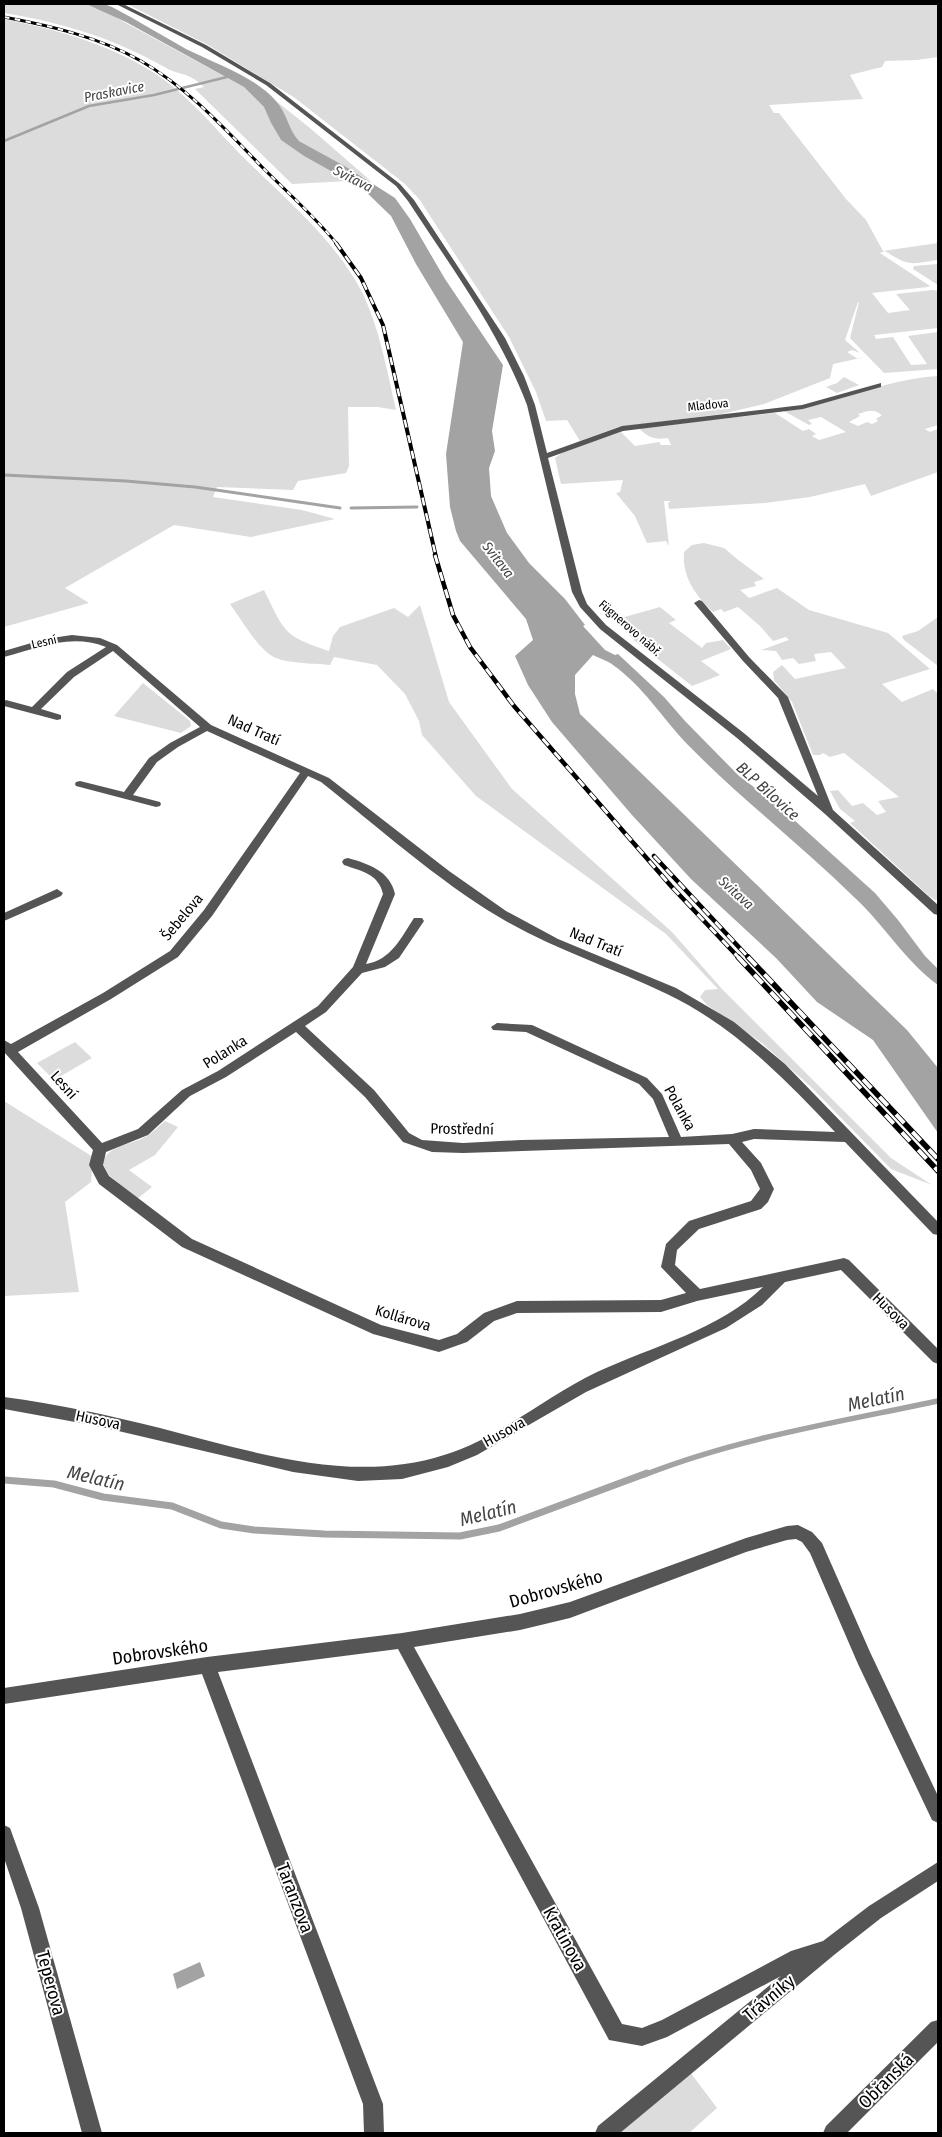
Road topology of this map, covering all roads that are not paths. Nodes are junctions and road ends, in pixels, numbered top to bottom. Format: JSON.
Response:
{"nodes":[{"id":1,"x":119,"y":4,"type":"edge"},
{"id":2,"x":878,"y":385,"type":"dead end"},
{"id":3,"x":542,"y":457,"type":"junction"},
{"id":4,"x":699,"y":603,"type":"dead end"},
{"id":5,"x":114,"y":647,"type":"junction"},
{"id":6,"x":4,"y":654,"type":"edge"},
{"id":7,"x":6,"y":703,"type":"dead end"},
{"id":8,"x":34,"y":711,"type":"junction"},
{"id":9,"x":57,"y":717,"type":"dead end"},
{"id":10,"x":207,"y":727,"type":"junction"},
{"id":11,"x":306,"y":771,"type":"junction"},
{"id":12,"x":80,"y":784,"type":"dead end"},
{"id":13,"x":127,"y":796,"type":"junction"},
{"id":14,"x":156,"y":804,"type":"dead end"},
{"id":15,"x":829,"y":812,"type":"junction"},
{"id":16,"x":348,"y":862,"type":"dead end"},
{"id":17,"x":57,"y":892,"type":"dead end"},
{"id":18,"x":938,"y":911,"type":"edge"},
{"id":19,"x":4,"y":917,"type":"edge"},
{"id":20,"x":418,"y":921,"type":"dead end"},
{"id":21,"x":358,"y":969,"type":"junction"},
{"id":22,"x":296,"y":1025,"type":"junction"},
{"id":23,"x":497,"y":1027,"type":"dead end"},
{"id":24,"x":7,"y":1047,"type":"edge"},
{"id":25,"x":848,"y":1137,"type":"junction"},
{"id":26,"x":732,"y":1139,"type":"junction"},
{"id":27,"x":677,"y":1142,"type":"junction"},
{"id":28,"x":100,"y":1149,"type":"junction"},
{"id":29,"x":938,"y":1230,"type":"edge"},
{"id":30,"x":781,"y":1277,"type":"junction"},
{"id":31,"x":698,"y":1295,"type":"junction"},
{"id":32,"x":938,"y":1358,"type":"edge"},
{"id":33,"x":4,"y":1403,"type":"edge"},
{"id":34,"x":402,"y":1641,"type":"junction"},
{"id":35,"x":207,"y":1665,"type":"junction"},
{"id":36,"x":4,"y":1696,"type":"edge"},
{"id":37,"x":938,"y":1814,"type":"edge"},
{"id":38,"x":6,"y":1845,"type":"edge"},
{"id":39,"x":938,"y":1871,"type":"edge"},
{"id":40,"x":828,"y":1949,"type":"junction"},
{"id":41,"x":938,"y":2029,"type":"edge"},
{"id":42,"x":92,"y":2133,"type":"edge"},
{"id":43,"x":374,"y":2133,"type":"edge"},
{"id":44,"x":605,"y":2133,"type":"edge"},
{"id":45,"x":833,"y":2133,"type":"edge"}],
"edges":[{"from":1,"to":3,"type":"street","name":"Fügnerovo nábř."},
{"from":2,"to":3,"type":"street","name":"Mladova"},
{"from":3,"to":15,"type":"street","name":"Fügnerovo nábř."},
{"from":4,"to":15,"type":"street","name":"Fügnerovo nábř."},
{"from":5,"to":6,"type":"street","name":"Lesní"},
{"from":5,"to":8,"type":"street"},
{"from":5,"to":10,"type":"street","name":"Nad Tratí"},
{"from":7,"to":8,"type":"street"},
{"from":8,"to":9,"type":"street"},
{"from":10,"to":11,"type":"street","name":"Nad Tratí"},
{"from":10,"to":13,"type":"street","name":"Nad Tratí"},
{"from":11,"to":24,"type":"street","name":"Šebelova"},
{"from":11,"to":25,"type":"street","name":"Nad Tratí"},
{"from":12,"to":13,"type":"street"},
{"from":13,"to":14,"type":"street"},
{"from":15,"to":18,"type":"street","name":"Fügnerovo nábř."},
{"from":16,"to":21,"type":"street","name":"Polanka"},
{"from":17,"to":19,"type":"street"},
{"from":20,"to":21,"type":"street"},
{"from":21,"to":22,"type":"street","name":"Polanka"},
{"from":22,"to":27,"type":"street","name":"Prostřední"},
{"from":22,"to":28,"type":"street","name":"Polanka"},
{"from":23,"to":27,"type":"street","name":"Polanka"},
{"from":24,"to":28,"type":"street","name":"Lesní"},
{"from":25,"to":26,"type":"street","name":"Polanka"},
{"from":25,"to":29,"type":"street","name":"Nad Tratí"},
{"from":26,"to":27,"type":"street","name":"Polanka"},
{"from":26,"to":31,"type":"street"},
{"from":28,"to":31,"type":"street","name":"Kollárova"},
{"from":30,"to":31,"type":"street","name":"Kollárova"},
{"from":30,"to":32,"type":"street","name":"Husova"},
{"from":30,"to":33,"type":"street","name":"Husova"},
{"from":34,"to":35,"type":"street","name":"Dobrovského"},
{"from":34,"to":37,"type":"street","name":"Dobrovského"},
{"from":34,"to":40,"type":"street","name":"Kratinova"},
{"from":35,"to":36,"type":"street","name":"Dobrovského"},
{"from":35,"to":43,"type":"street","name":"Taranzova"},
{"from":38,"to":42,"type":"street","name":"Teperova"},
{"from":39,"to":40,"type":"street","name":"Trávníky"},
{"from":40,"to":44,"type":"street","name":"Trávníky"},
{"from":41,"to":45,"type":"street","name":"Obřanská"}]}
